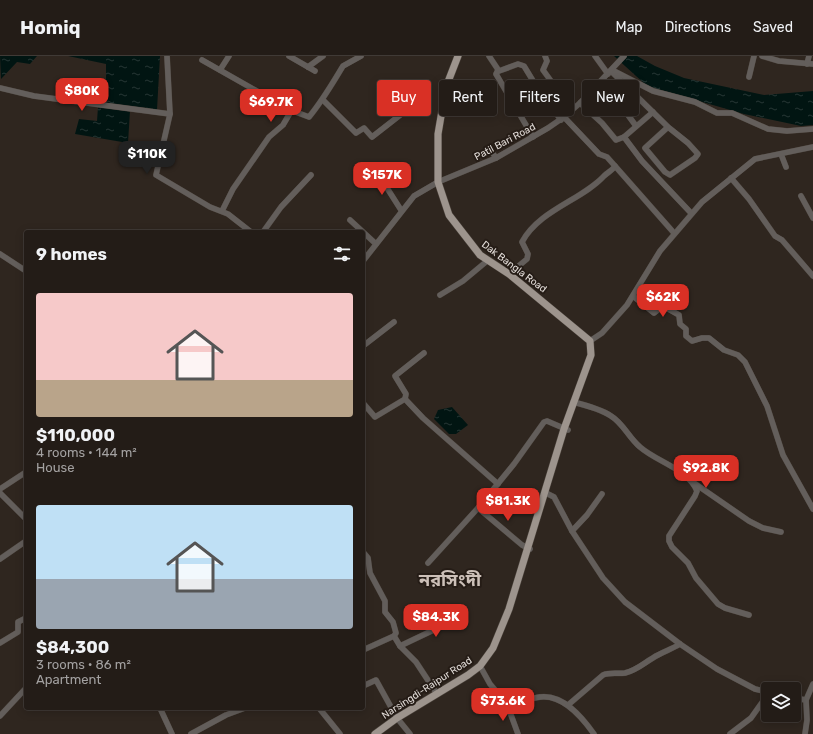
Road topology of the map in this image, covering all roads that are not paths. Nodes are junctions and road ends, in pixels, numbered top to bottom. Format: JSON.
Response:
{"nodes":[{"id":1,"x":167,"y":56,"type":"edge"},
{"id":2,"x":229,"y":56,"type":"edge"},
{"id":3,"x":289,"y":56,"type":"edge"},
{"id":4,"x":323,"y":56,"type":"edge"},
{"id":5,"x":361,"y":56,"type":"edge"},
{"id":6,"x":459,"y":56,"type":"edge"},
{"id":7,"x":489,"y":56,"type":"edge"},
{"id":8,"x":545,"y":56,"type":"edge"},
{"id":9,"x":595,"y":56,"type":"edge"},
{"id":10,"x":624,"y":56,"type":"edge"},
{"id":11,"x":754,"y":56,"type":"edge"},
{"id":12,"x":762,"y":56,"type":"edge"},
{"id":13,"x":809,"y":56,"type":"edge"},
{"id":14,"x":202,"y":60,"type":"dead end"},
{"id":15,"x":806,"y":64,"type":"junction"},
{"id":16,"x":813,"y":64,"type":"edge"},
{"id":17,"x":308,"y":67,"type":"junction"},
{"id":18,"x":220,"y":70,"type":"junction"},
{"id":19,"x":498,"y":70,"type":"junction"},
{"id":20,"x":315,"y":71,"type":"dead end"},
{"id":21,"x":611,"y":71,"type":"junction"},
{"id":22,"x":749,"y":77,"type":"dead end"},
{"id":23,"x":532,"y":80,"type":"edge"},
{"id":24,"x":550,"y":80,"type":"edge"},
{"id":25,"x":602,"y":80,"type":"edge"},
{"id":26,"x":0,"y":88,"type":"edge"},
{"id":27,"x":323,"y":100,"type":"junction"},
{"id":28,"x":580,"y":103,"type":"joint"},
{"id":29,"x":653,"y":112,"type":"junction"},
{"id":30,"x":290,"y":113,"type":"junction"},
{"id":31,"x":170,"y":114,"type":"junction"},
{"id":32,"x":399,"y":116,"type":"edge"},
{"id":33,"x":629,"y":116,"type":"edge"},
{"id":34,"x":563,"y":118,"type":"junction"},
{"id":35,"x":636,"y":126,"type":"junction"},
{"id":36,"x":668,"y":127,"type":"junction"},
{"id":37,"x":813,"y":129,"type":"edge"},
{"id":38,"x":533,"y":137,"type":"junction"},
{"id":39,"x":624,"y":137,"type":"junction"},
{"id":40,"x":813,"y":146,"type":"edge"},
{"id":41,"x":490,"y":149,"type":"dead end"},
{"id":42,"x":782,"y":154,"type":"junction"},
{"id":43,"x":496,"y":158,"type":"junction"},
{"id":44,"x":615,"y":166,"type":"junction"},
{"id":45,"x":786,"y":167,"type":"dead end"},
{"id":46,"x":374,"y":173,"type":"dead end"},
{"id":47,"x":311,"y":176,"type":"dead end"},
{"id":48,"x":730,"y":178,"type":"junction"},
{"id":49,"x":438,"y":182,"type":"junction"},
{"id":50,"x":801,"y":196,"type":"dead end"},
{"id":51,"x":401,"y":210,"type":"junction"},
{"id":52,"x":222,"y":212,"type":"junction"},
{"id":53,"x":691,"y":213,"type":"junction"},
{"id":54,"x":813,"y":218,"type":"edge"},
{"id":55,"x":350,"y":220,"type":"dead end"},
{"id":56,"x":248,"y":230,"type":"edge"},
{"id":57,"x":264,"y":230,"type":"edge"},
{"id":58,"x":361,"y":230,"type":"edge"},
{"id":59,"x":674,"y":233,"type":"junction"},
{"id":60,"x":365,"y":234,"type":"edge"},
{"id":61,"x":376,"y":244,"type":"junction"},
{"id":62,"x":0,"y":254,"type":"edge"},
{"id":63,"x":365,"y":258,"type":"edge"},
{"id":64,"x":487,"y":261,"type":"junction"},
{"id":65,"x":24,"y":270,"type":"edge"},
{"id":66,"x":509,"y":274,"type":"junction"},
{"id":67,"x":813,"y":276,"type":"edge"},
{"id":68,"x":440,"y":295,"type":"dead end"},
{"id":69,"x":633,"y":296,"type":"junction"},
{"id":70,"x":394,"y":322,"type":"dead end"},
{"id":71,"x":590,"y":341,"type":"junction"},
{"id":72,"x":365,"y":344,"type":"edge"},
{"id":73,"x":424,"y":353,"type":"dead end"},
{"id":74,"x":405,"y":399,"type":"junction"},
{"id":75,"x":575,"y":402,"type":"junction"},
{"id":76,"x":365,"y":405,"type":"edge"},
{"id":77,"x":566,"y":430,"type":"junction"},
{"id":78,"x":24,"y":473,"type":"edge"},
{"id":79,"x":694,"y":482,"type":"junction"},
{"id":80,"x":498,"y":484,"type":"junction"},
{"id":81,"x":0,"y":489,"type":"edge"},
{"id":82,"x":0,"y":493,"type":"edge"},
{"id":83,"x":548,"y":493,"type":"junction"},
{"id":84,"x":602,"y":494,"type":"dead end"},
{"id":85,"x":478,"y":508,"type":"junction"},
{"id":86,"x":813,"y":509,"type":"edge"},
{"id":87,"x":24,"y":517,"type":"edge"},
{"id":88,"x":572,"y":531,"type":"junction"},
{"id":89,"x":781,"y":532,"type":"dead end"},
{"id":90,"x":24,"y":542,"type":"edge"},
{"id":91,"x":529,"y":549,"type":"junction"},
{"id":92,"x":365,"y":554,"type":"edge"},
{"id":93,"x":0,"y":559,"type":"edge"},
{"id":94,"x":428,"y":563,"type":"dead end"},
{"id":95,"x":749,"y":615,"type":"dead end"},
{"id":96,"x":441,"y":616,"type":"dead end"},
{"id":97,"x":24,"y":619,"type":"edge"},
{"id":98,"x":394,"y":636,"type":"junction"},
{"id":99,"x":0,"y":643,"type":"edge"},
{"id":100,"x":680,"y":644,"type":"junction"},
{"id":101,"x":400,"y":646,"type":"junction"},
{"id":102,"x":365,"y":649,"type":"edge"},
{"id":103,"x":481,"y":667,"type":"junction"},
{"id":104,"x":813,"y":684,"type":"edge"},
{"id":105,"x":365,"y":685,"type":"edge"},
{"id":106,"x":24,"y":690,"type":"edge"},
{"id":107,"x":761,"y":691,"type":"edge"},
{"id":108,"x":437,"y":694,"type":"junction"},
{"id":109,"x":801,"y":699,"type":"edge"},
{"id":110,"x":806,"y":700,"type":"junction"},
{"id":111,"x":761,"y":703,"type":"edge"},
{"id":112,"x":507,"y":704,"type":"junction"},
{"id":113,"x":568,"y":705,"type":"junction"},
{"id":114,"x":161,"y":710,"type":"edge"},
{"id":115,"x":240,"y":710,"type":"edge"},
{"id":116,"x":322,"y":710,"type":"edge"},
{"id":117,"x":0,"y":716,"type":"edge"},
{"id":118,"x":399,"y":721,"type":"junction"},
{"id":119,"x":172,"y":734,"type":"edge"},
{"id":120,"x":191,"y":734,"type":"edge"},
{"id":121,"x":340,"y":734,"type":"edge"},
{"id":122,"x":375,"y":734,"type":"edge"},
{"id":123,"x":381,"y":734,"type":"edge"},
{"id":124,"x":406,"y":734,"type":"edge"},
{"id":125,"x":410,"y":734,"type":"edge"},
{"id":126,"x":518,"y":734,"type":"edge"},
{"id":127,"x":594,"y":734,"type":"edge"},
{"id":128,"x":730,"y":734,"type":"edge"},
{"id":129,"x":805,"y":734,"type":"edge"}],
"edges":[{"from":1,"to":31,"type":"street"},
{"from":2,"to":18,"type":"street"},
{"from":3,"to":17,"type":"street"},
{"from":4,"to":17,"type":"street"},
{"from":5,"to":27,"type":"street"},
{"from":6,"to":49,"type":"main road","name":"Dak Bangla Road"},
{"from":7,"to":19,"type":"street"},
{"from":8,"to":24,"type":"street"},
{"from":9,"to":21,"type":"street"},
{"from":10,"to":21,"type":"street","name":"Patil Bari Road"},
{"from":11,"to":22,"type":"street"},
{"from":12,"to":15,"type":"street"},
{"from":13,"to":15,"type":"street"},
{"from":14,"to":18,"type":"street"},
{"from":15,"to":16,"type":"street"},
{"from":17,"to":20,"type":"street"},
{"from":18,"to":30,"type":"street"},
{"from":19,"to":23,"type":"street"},
{"from":19,"to":38,"type":"street"},
{"from":21,"to":25,"type":"street","name":"Patil Bari Road"},
{"from":21,"to":29,"type":"street"},
{"from":21,"to":37,"type":"street"},
{"from":26,"to":31,"type":"street"},
{"from":27,"to":30,"type":"street"},
{"from":27,"to":32,"type":"street"},
{"from":28,"to":34,"type":"street","name":"Patil Bari Road"},
{"from":28,"to":39,"type":"street"},
{"from":29,"to":35,"type":"street"},
{"from":29,"to":36,"type":"street"},
{"from":30,"to":52,"type":"street"},
{"from":31,"to":52,"type":"street"},
{"from":33,"to":35,"type":"street"},
{"from":34,"to":38,"type":"street","name":"Patil Bari Road"},
{"from":34,"to":44,"type":"street"},
{"from":35,"to":39,"type":"street"},
{"from":36,"to":36,"type":"street"},
{"from":38,"to":43,"type":"street","name":"Patil Bari Road"},
{"from":39,"to":53,"type":"street"},
{"from":40,"to":42,"type":"street"},
{"from":41,"to":43,"type":"street"},
{"from":42,"to":45,"type":"street"},
{"from":42,"to":48,"type":"street"},
{"from":43,"to":49,"type":"street","name":"Patil Bari Road"},
{"from":44,"to":59,"type":"street"},
{"from":44,"to":66,"type":"street"},
{"from":46,"to":51,"type":"street"},
{"from":47,"to":57,"type":"street"},
{"from":48,"to":53,"type":"street"},
{"from":48,"to":67,"type":"street"},
{"from":49,"to":51,"type":"street","name":"Patil Bari Road"},
{"from":49,"to":64,"type":"main road","name":"Dak Bangla Road"},
{"from":50,"to":54,"type":"street"},
{"from":51,"to":61,"type":"street","name":"Patil Bari Road"},
{"from":52,"to":56,"type":"street"},
{"from":53,"to":59,"type":"street"},
{"from":55,"to":58,"type":"street"},
{"from":59,"to":69,"type":"street"},
{"from":60,"to":61,"type":"street"},
{"from":61,"to":63,"type":"street","name":"Patil Bari Road"},
{"from":62,"to":65,"type":"street"},
{"from":64,"to":66,"type":"main road","name":"Dak Bangla Road"},
{"from":64,"to":68,"type":"street"},
{"from":66,"to":71,"type":"main road","name":"Dak Bangla Road"},
{"from":69,"to":71,"type":"street"},
{"from":69,"to":86,"type":"street"},
{"from":70,"to":72,"type":"street"},
{"from":71,"to":75,"type":"main road","name":"Narsingdi-Raipur Road"},
{"from":73,"to":74,"type":"street"},
{"from":74,"to":76,"type":"street"},
{"from":74,"to":80,"type":"street"},
{"from":75,"to":77,"type":"main road","name":"Narsingdi-Raipur Road"},
{"from":75,"to":79,"type":"street"},
{"from":77,"to":80,"type":"street"},
{"from":77,"to":83,"type":"main road","name":"Narsingdi-Raipur Road"},
{"from":78,"to":81,"type":"street"},
{"from":79,"to":89,"type":"street"},
{"from":79,"to":95,"type":"street"},
{"from":80,"to":85,"type":"street"},
{"from":82,"to":87,"type":"street"},
{"from":83,"to":88,"type":"street"},
{"from":83,"to":91,"type":"main road","name":"Narsingdi-Raipur Road"},
{"from":84,"to":88,"type":"street"},
{"from":85,"to":91,"type":"street"},
{"from":85,"to":94,"type":"street"},
{"from":88,"to":100,"type":"street"},
{"from":90,"to":93,"type":"street"},
{"from":91,"to":103,"type":"main road","name":"Narsingdi-Raipur Road"},
{"from":92,"to":98,"type":"street"},
{"from":96,"to":101,"type":"street"},
{"from":97,"to":99,"type":"street"},
{"from":98,"to":101,"type":"street"},
{"from":98,"to":102,"type":"street"},
{"from":100,"to":107,"type":"street"},
{"from":100,"to":113,"type":"street"},
{"from":101,"to":108,"type":"street"},
{"from":103,"to":108,"type":"main road","name":"Narsingdi-Raipur Road"},
{"from":103,"to":112,"type":"street"},
{"from":103,"to":118,"type":"main road","name":"Narsingdi-Raipur Road"},
{"from":104,"to":110,"type":"street"},
{"from":105,"to":118,"type":"street"},
{"from":106,"to":117,"type":"street"},
{"from":108,"to":118,"type":"main road","name":"Narsingdi-Raipur Road"},
{"from":109,"to":110,"type":"street"},
{"from":110,"to":129,"type":"street"},
{"from":111,"to":128,"type":"street"},
{"from":112,"to":113,"type":"street"},
{"from":112,"to":126,"type":"street"},
{"from":113,"to":127,"type":"street"},
{"from":114,"to":119,"type":"street"},
{"from":115,"to":120,"type":"street"},
{"from":116,"to":121,"type":"street"},
{"from":118,"to":122,"type":"main road","name":"Narsingdi-Raipur Road"},
{"from":118,"to":123,"type":"main road","name":"Narsingdi-Raipur Road"},
{"from":118,"to":124,"type":"street"},
{"from":118,"to":125,"type":"street"}]}
